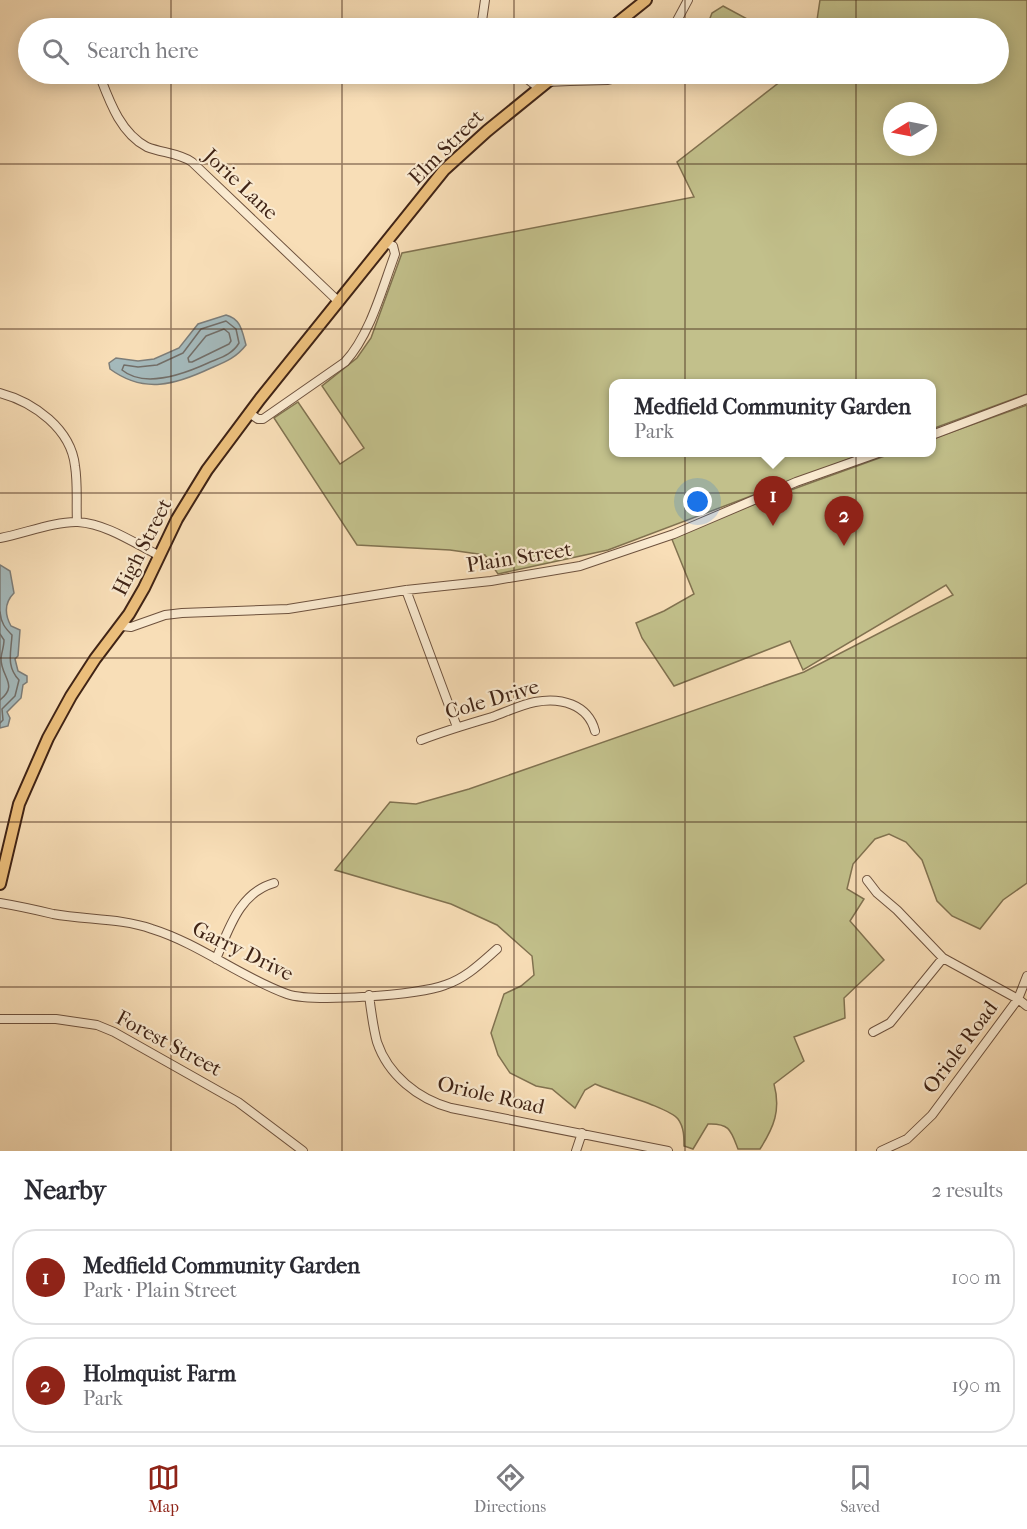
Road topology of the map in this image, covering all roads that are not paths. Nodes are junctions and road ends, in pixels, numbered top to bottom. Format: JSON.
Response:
{"nodes":[{"id":1,"x":485,"y":0,"type":"edge"},
{"id":2,"x":646,"y":0,"type":"edge"},
{"id":3,"x":688,"y":0,"type":"edge"},
{"id":4,"x":482,"y":18,"type":"edge"},
{"id":5,"x":624,"y":18,"type":"edge"},
{"id":6,"x":678,"y":18,"type":"edge"},
{"id":7,"x":103,"y":84,"type":"edge"},
{"id":8,"x":546,"y":84,"type":"edge"},
{"id":9,"x":543,"y":85,"type":"joint"},
{"id":10,"x":386,"y":243,"type":"junction"},
{"id":11,"x":374,"y":258,"type":"joint"},
{"id":12,"x":339,"y":302,"type":"junction"},
{"id":13,"x":0,"y":393,"type":"edge"},
{"id":14,"x":1027,"y":399,"type":"edge"},
{"id":15,"x":249,"y":413,"type":"junction"},
{"id":16,"x":936,"y":433,"type":"edge"},
{"id":17,"x":869,"y":457,"type":"edge"},
{"id":18,"x":77,"y":522,"type":"junction"},
{"id":19,"x":0,"y":538,"type":"edge"},
{"id":20,"x":160,"y":556,"type":"junction"},
{"id":21,"x":406,"y":590,"type":"junction"},
{"id":22,"x":129,"y":614,"type":"junction"},
{"id":23,"x":145,"y":623,"type":"junction"},
{"id":24,"x":122,"y":626,"type":"junction"},
{"id":25,"x":457,"y":727,"type":"junction"},
{"id":26,"x":595,"y":731,"type":"dead end"},
{"id":27,"x":421,"y":741,"type":"dead end"},
{"id":28,"x":867,"y":880,"type":"dead end"},
{"id":29,"x":274,"y":883,"type":"dead end"},
{"id":30,"x":0,"y":884,"type":"edge"},
{"id":31,"x":0,"y":903,"type":"edge"},
{"id":32,"x":497,"y":949,"type":"dead end"},
{"id":33,"x":943,"y":958,"type":"junction"},
{"id":34,"x":216,"y":959,"type":"junction"},
{"id":35,"x":1027,"y":976,"type":"edge"},
{"id":36,"x":369,"y":995,"type":"junction"},
{"id":37,"x":1018,"y":999,"type":"junction"},
{"id":38,"x":1027,"y":1006,"type":"edge"},
{"id":39,"x":0,"y":1019,"type":"edge"},
{"id":40,"x":873,"y":1032,"type":"dead end"},
{"id":41,"x":582,"y":1133,"type":"junction"},
{"id":42,"x":303,"y":1151,"type":"edge"},
{"id":43,"x":576,"y":1151,"type":"edge"},
{"id":44,"x":668,"y":1151,"type":"edge"},
{"id":45,"x":881,"y":1151,"type":"edge"}],
"edges":[{"from":1,"to":4,"type":"street"},
{"from":2,"to":5,"type":"main road"},
{"from":3,"to":6,"type":"street"},
{"from":7,"to":12,"type":"street","name":"Jorie Lane"},
{"from":8,"to":9,"type":"street"},
{"from":9,"to":10,"type":"main road","name":"Elm Street"},
{"from":10,"to":11,"type":"main road","name":"Elm Street"},
{"from":10,"to":15,"type":"street"},
{"from":11,"to":12,"type":"main road","name":"High Street"},
{"from":12,"to":15,"type":"main road","name":"High Street"},
{"from":13,"to":18,"type":"street"},
{"from":14,"to":16,"type":"street"},
{"from":15,"to":20,"type":"main road","name":"High Street"},
{"from":17,"to":21,"type":"street","name":"Plain Street"},
{"from":18,"to":19,"type":"street"},
{"from":18,"to":20,"type":"street"},
{"from":20,"to":22,"type":"main road","name":"High Street"},
{"from":21,"to":23,"type":"street","name":"Plain Street"},
{"from":21,"to":25,"type":"street"},
{"from":22,"to":23,"type":"street"},
{"from":22,"to":24,"type":"main road","name":"High Street"},
{"from":23,"to":24,"type":"street","name":"Plain Street"},
{"from":24,"to":30,"type":"main road","name":"High Street"},
{"from":25,"to":26,"type":"street","name":"Cole Drive"},
{"from":25,"to":27,"type":"street","name":"Cole Drive"},
{"from":28,"to":33,"type":"street"},
{"from":29,"to":34,"type":"street"},
{"from":31,"to":34,"type":"street","name":"Garry Drive"},
{"from":32,"to":36,"type":"street","name":"Garry Drive"},
{"from":33,"to":37,"type":"street"},
{"from":33,"to":40,"type":"street"},
{"from":34,"to":36,"type":"street","name":"Garry Drive"},
{"from":35,"to":37,"type":"street","name":"Oriole Road"},
{"from":36,"to":41,"type":"street","name":"Oriole Road"},
{"from":37,"to":38,"type":"street"},
{"from":37,"to":45,"type":"street","name":"Oriole Road"},
{"from":39,"to":42,"type":"street","name":"Forest Street"},
{"from":41,"to":43,"type":"street"},
{"from":41,"to":44,"type":"street","name":"Oriole Road"}]}
